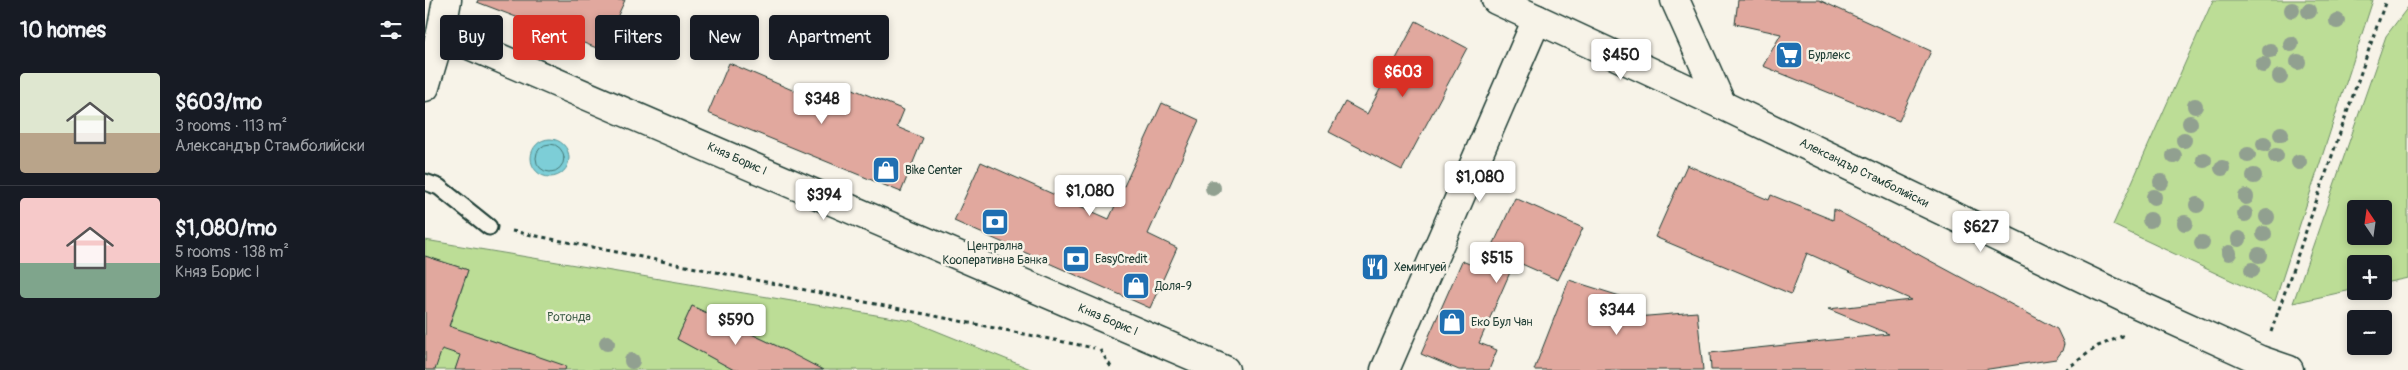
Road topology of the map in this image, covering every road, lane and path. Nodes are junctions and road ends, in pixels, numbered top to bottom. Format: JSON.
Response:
{"nodes":[{"id":1,"x":447,"y":0,"type":"edge"},
{"id":2,"x":1496,"y":0,"type":"edge"},
{"id":3,"x":1675,"y":0,"type":"edge"},
{"id":4,"x":2386,"y":0,"type":"edge"},
{"id":5,"x":444,"y":15,"type":"edge"},
{"id":6,"x":1537,"y":19,"type":"junction"},
{"id":7,"x":440,"y":36,"type":"edge"},
{"id":8,"x":503,"y":59,"type":"edge"},
{"id":9,"x":425,"y":87,"type":"edge"},
{"id":10,"x":1723,"y":105,"type":"junction"},
{"id":11,"x":425,"y":182,"type":"edge"},
{"id":12,"x":489,"y":227,"type":"joint"},
{"id":13,"x":2125,"y":335,"type":"dead end"},
{"id":14,"x":2266,"y":365,"type":"edge"},
{"id":15,"x":1113,"y":370,"type":"edge"},
{"id":16,"x":1225,"y":370,"type":"edge"},
{"id":17,"x":1385,"y":370,"type":"edge"},
{"id":18,"x":2065,"y":370,"type":"edge"},
{"id":19,"x":2289,"y":370,"type":"edge"}],
"edges":[{"from":1,"to":5,"type":"street"},
{"from":2,"to":6,"type":"street","name":"Александър Стамболийски"},
{"from":3,"to":10,"type":"street"},
{"from":4,"to":14,"type":"path"},
{"from":6,"to":10,"type":"street","name":"Александър Стамболийски"},
{"from":6,"to":17,"type":"street"},
{"from":7,"to":9,"type":"street"},
{"from":8,"to":16,"type":"street","name":"Княз Борис I"},
{"from":10,"to":14,"type":"street","name":"Александър Стамболийски"},
{"from":11,"to":12,"type":"lane"},
{"from":12,"to":15,"type":"path"},
{"from":13,"to":18,"type":"path"},
{"from":14,"to":19,"type":"street","name":"Александър Стамболийски"}]}
